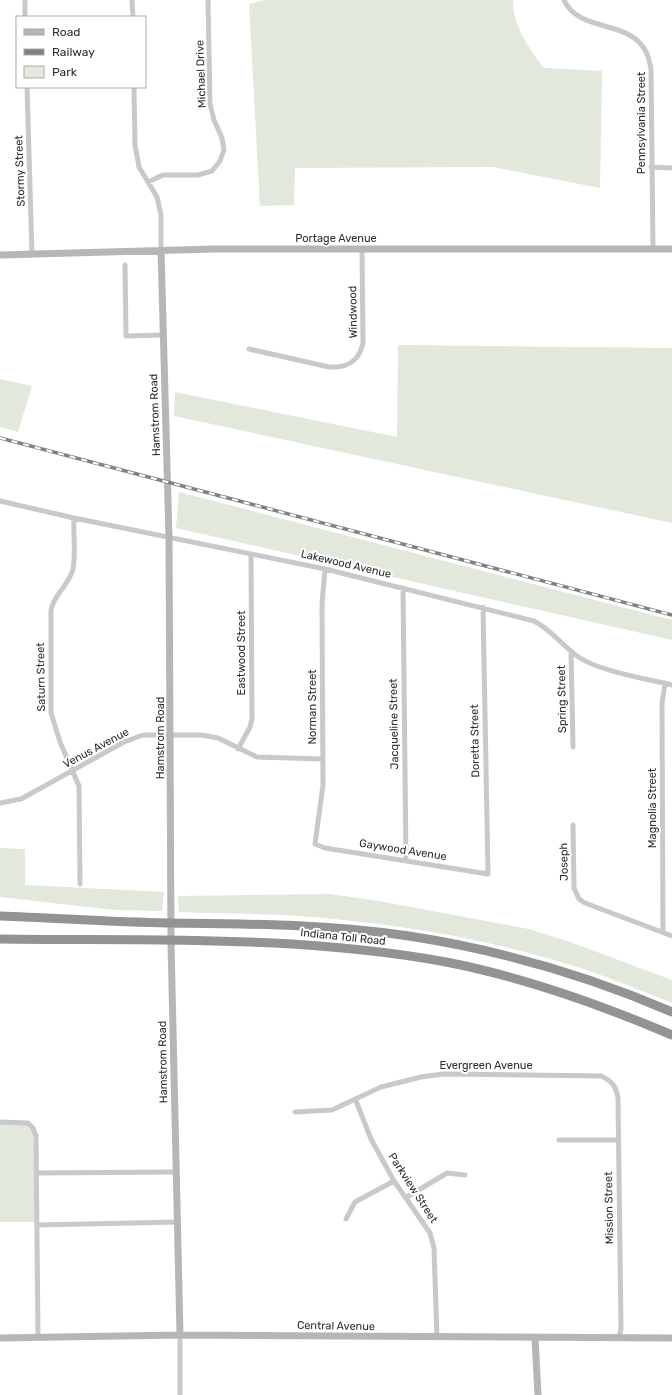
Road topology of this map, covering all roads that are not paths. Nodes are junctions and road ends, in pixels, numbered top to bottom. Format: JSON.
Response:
{"nodes":[{"id":1,"x":25,"y":0,"type":"edge"},
{"id":2,"x":132,"y":0,"type":"edge"},
{"id":3,"x":208,"y":0,"type":"edge"},
{"id":4,"x":564,"y":0,"type":"edge"},
{"id":5,"x":25,"y":16,"type":"edge"},
{"id":6,"x":133,"y":16,"type":"edge"},
{"id":7,"x":27,"y":88,"type":"edge"},
{"id":8,"x":134,"y":88,"type":"edge"},
{"id":9,"x":651,"y":167,"type":"junction"},
{"id":10,"x":672,"y":168,"type":"edge"},
{"id":11,"x":148,"y":182,"type":"junction"},
{"id":12,"x":362,"y":248,"type":"junction"},
{"id":13,"x":652,"y":249,"type":"junction"},
{"id":14,"x":672,"y":249,"type":"edge"},
{"id":15,"x":161,"y":250,"type":"junction"},
{"id":16,"x":32,"y":254,"type":"junction"},
{"id":17,"x":0,"y":255,"type":"edge"},
{"id":18,"x":125,"y":265,"type":"dead end"},
{"id":19,"x":163,"y":335,"type":"junction"},
{"id":20,"x":249,"y":349,"type":"dead end"},
{"id":21,"x":0,"y":501,"type":"edge"},
{"id":22,"x":74,"y":518,"type":"junction"},
{"id":23,"x":169,"y":538,"type":"junction"},
{"id":24,"x":251,"y":554,"type":"junction"},
{"id":25,"x":325,"y":569,"type":"junction"},
{"id":26,"x":402,"y":588,"type":"junction"},
{"id":27,"x":483,"y":607,"type":"junction"},
{"id":28,"x":571,"y":651,"type":"junction"},
{"id":29,"x":664,"y":683,"type":"junction"},
{"id":30,"x":672,"y":685,"type":"edge"},
{"id":31,"x":171,"y":735,"type":"junction"},
{"id":32,"x":573,"y":747,"type":"dead end"},
{"id":33,"x":238,"y":749,"type":"junction"},
{"id":34,"x":322,"y":759,"type":"junction"},
{"id":35,"x":73,"y":770,"type":"junction"},
{"id":36,"x":0,"y":803,"type":"edge"},
{"id":37,"x":573,"y":825,"type":"dead end"},
{"id":38,"x":315,"y":844,"type":"joint"},
{"id":39,"x":406,"y":861,"type":"junction"},
{"id":40,"x":488,"y":874,"type":"joint"},
{"id":41,"x":80,"y":884,"type":"dead end"},
{"id":42,"x":0,"y":916,"type":"edge"},
{"id":43,"x":663,"y":932,"type":"junction"},
{"id":44,"x":672,"y":936,"type":"edge"},
{"id":45,"x":0,"y":939,"type":"edge"},
{"id":46,"x":672,"y":1012,"type":"edge"},
{"id":47,"x":672,"y":1035,"type":"edge"},
{"id":48,"x":611,"y":1081,"type":"joint"},
{"id":49,"x":356,"y":1101,"type":"junction"},
{"id":50,"x":295,"y":1112,"type":"dead end"},
{"id":51,"x":0,"y":1122,"type":"edge"},
{"id":52,"x":559,"y":1140,"type":"dead end"},
{"id":53,"x":618,"y":1140,"type":"junction"},
{"id":54,"x":176,"y":1172,"type":"junction"},
{"id":55,"x":36,"y":1173,"type":"junction"},
{"id":56,"x":465,"y":1175,"type":"dead end"},
{"id":57,"x":394,"y":1181,"type":"junction"},
{"id":58,"x":407,"y":1197,"type":"junction"},
{"id":59,"x":346,"y":1219,"type":"dead end"},
{"id":60,"x":178,"y":1222,"type":"junction"},
{"id":61,"x":37,"y":1225,"type":"junction"},
{"id":62,"x":180,"y":1335,"type":"junction"},
{"id":63,"x":0,"y":1338,"type":"edge"},
{"id":64,"x":38,"y":1338,"type":"junction"},
{"id":65,"x":437,"y":1338,"type":"junction"},
{"id":66,"x":536,"y":1338,"type":"junction"},
{"id":67,"x":619,"y":1338,"type":"junction"},
{"id":68,"x":672,"y":1338,"type":"edge"},
{"id":69,"x":180,"y":1395,"type":"edge"},
{"id":70,"x":538,"y":1395,"type":"edge"}],
"edges":[{"from":1,"to":5,"type":"street"},
{"from":2,"to":6,"type":"street"},
{"from":3,"to":11,"type":"street","name":"Michael Drive"},
{"from":4,"to":9,"type":"street","name":"Pennsylvania Street"},
{"from":7,"to":16,"type":"street","name":"Stormy Street"},
{"from":8,"to":11,"type":"street","name":"Hamstrom Road"},
{"from":9,"to":10,"type":"street"},
{"from":9,"to":13,"type":"street","name":"Pennsylvania Street"},
{"from":11,"to":15,"type":"street","name":"Hamstrom Road"},
{"from":12,"to":13,"type":"street","name":"Portage Avenue"},
{"from":12,"to":15,"type":"street","name":"Portage Avenue"},
{"from":12,"to":20,"type":"street","name":"Windwood"},
{"from":13,"to":14,"type":"street","name":"Portage Avenue"},
{"from":15,"to":16,"type":"street","name":"Portage Avenue"},
{"from":15,"to":19,"type":"street","name":"Hamstrom Road"},
{"from":16,"to":17,"type":"street","name":"Portage Avenue"},
{"from":18,"to":19,"type":"street"},
{"from":19,"to":23,"type":"street","name":"Hamstrom Road"},
{"from":21,"to":22,"type":"street","name":"Lakewood Avenue"},
{"from":22,"to":23,"type":"street","name":"Lakewood Avenue"},
{"from":22,"to":35,"type":"street","name":"Saturn Street"},
{"from":23,"to":24,"type":"street","name":"Lakewood Avenue"},
{"from":23,"to":31,"type":"street","name":"Hamstrom Road"},
{"from":24,"to":25,"type":"street","name":"Lakewood Avenue"},
{"from":24,"to":33,"type":"street","name":"Eastwood Street"},
{"from":25,"to":26,"type":"street","name":"Lakewood Avenue"},
{"from":25,"to":34,"type":"street","name":"Norman Street"},
{"from":26,"to":27,"type":"street","name":"Lakewood Avenue"},
{"from":26,"to":39,"type":"street","name":"Jacqueline Street"},
{"from":27,"to":28,"type":"street","name":"Lakewood Avenue"},
{"from":27,"to":40,"type":"street","name":"Doretta Street"},
{"from":28,"to":29,"type":"street","name":"Lakewood Avenue"},
{"from":28,"to":32,"type":"street","name":"Spring Street"},
{"from":29,"to":30,"type":"street","name":"Lakewood Avenue"},
{"from":29,"to":43,"type":"street","name":"Magnolia Street"},
{"from":31,"to":33,"type":"street","name":"Venus Avenue"},
{"from":31,"to":35,"type":"street","name":"Venus Avenue"},
{"from":31,"to":54,"type":"street","name":"Hamstrom Road"},
{"from":33,"to":34,"type":"street","name":"Venus Avenue"},
{"from":34,"to":38,"type":"street","name":"Norman Street"},
{"from":35,"to":36,"type":"street","name":"Venus Avenue"},
{"from":35,"to":41,"type":"street","name":"Saturn Street"},
{"from":37,"to":43,"type":"street","name":"Joseph"},
{"from":38,"to":39,"type":"street","name":"Gaywood Avenue"},
{"from":39,"to":40,"type":"street","name":"Gaywood Avenue"},
{"from":42,"to":46,"type":"highway","name":"Indiana Toll Road"},
{"from":43,"to":44,"type":"street"},
{"from":45,"to":47,"type":"highway","name":"Indiana Toll Road"},
{"from":48,"to":49,"type":"street","name":"Evergreen Avenue"},
{"from":48,"to":53,"type":"street","name":"Mission Street"},
{"from":49,"to":50,"type":"street","name":"Evergreen Avenue"},
{"from":49,"to":57,"type":"street","name":"Parkview Street"},
{"from":51,"to":55,"type":"street"},
{"from":52,"to":53,"type":"street"},
{"from":53,"to":67,"type":"street","name":"Mission Street"},
{"from":54,"to":55,"type":"street"},
{"from":54,"to":60,"type":"street","name":"Hamstrom Road"},
{"from":55,"to":61,"type":"street"},
{"from":56,"to":58,"type":"street"},
{"from":57,"to":58,"type":"street","name":"Parkview Street"},
{"from":57,"to":59,"type":"street"},
{"from":58,"to":65,"type":"street","name":"Parkview Street"},
{"from":60,"to":61,"type":"street"},
{"from":60,"to":62,"type":"street","name":"Hamstrom Road"},
{"from":61,"to":64,"type":"street"},
{"from":62,"to":64,"type":"street","name":"Central Avenue"},
{"from":62,"to":65,"type":"street","name":"Central Avenue"},
{"from":62,"to":69,"type":"street","name":"Hamstrom Road"},
{"from":63,"to":64,"type":"street","name":"Central Avenue"},
{"from":65,"to":66,"type":"street","name":"Central Avenue"},
{"from":66,"to":67,"type":"street","name":"Central Avenue"},
{"from":66,"to":70,"type":"street"},
{"from":67,"to":68,"type":"street","name":"Central Avenue"}]}
